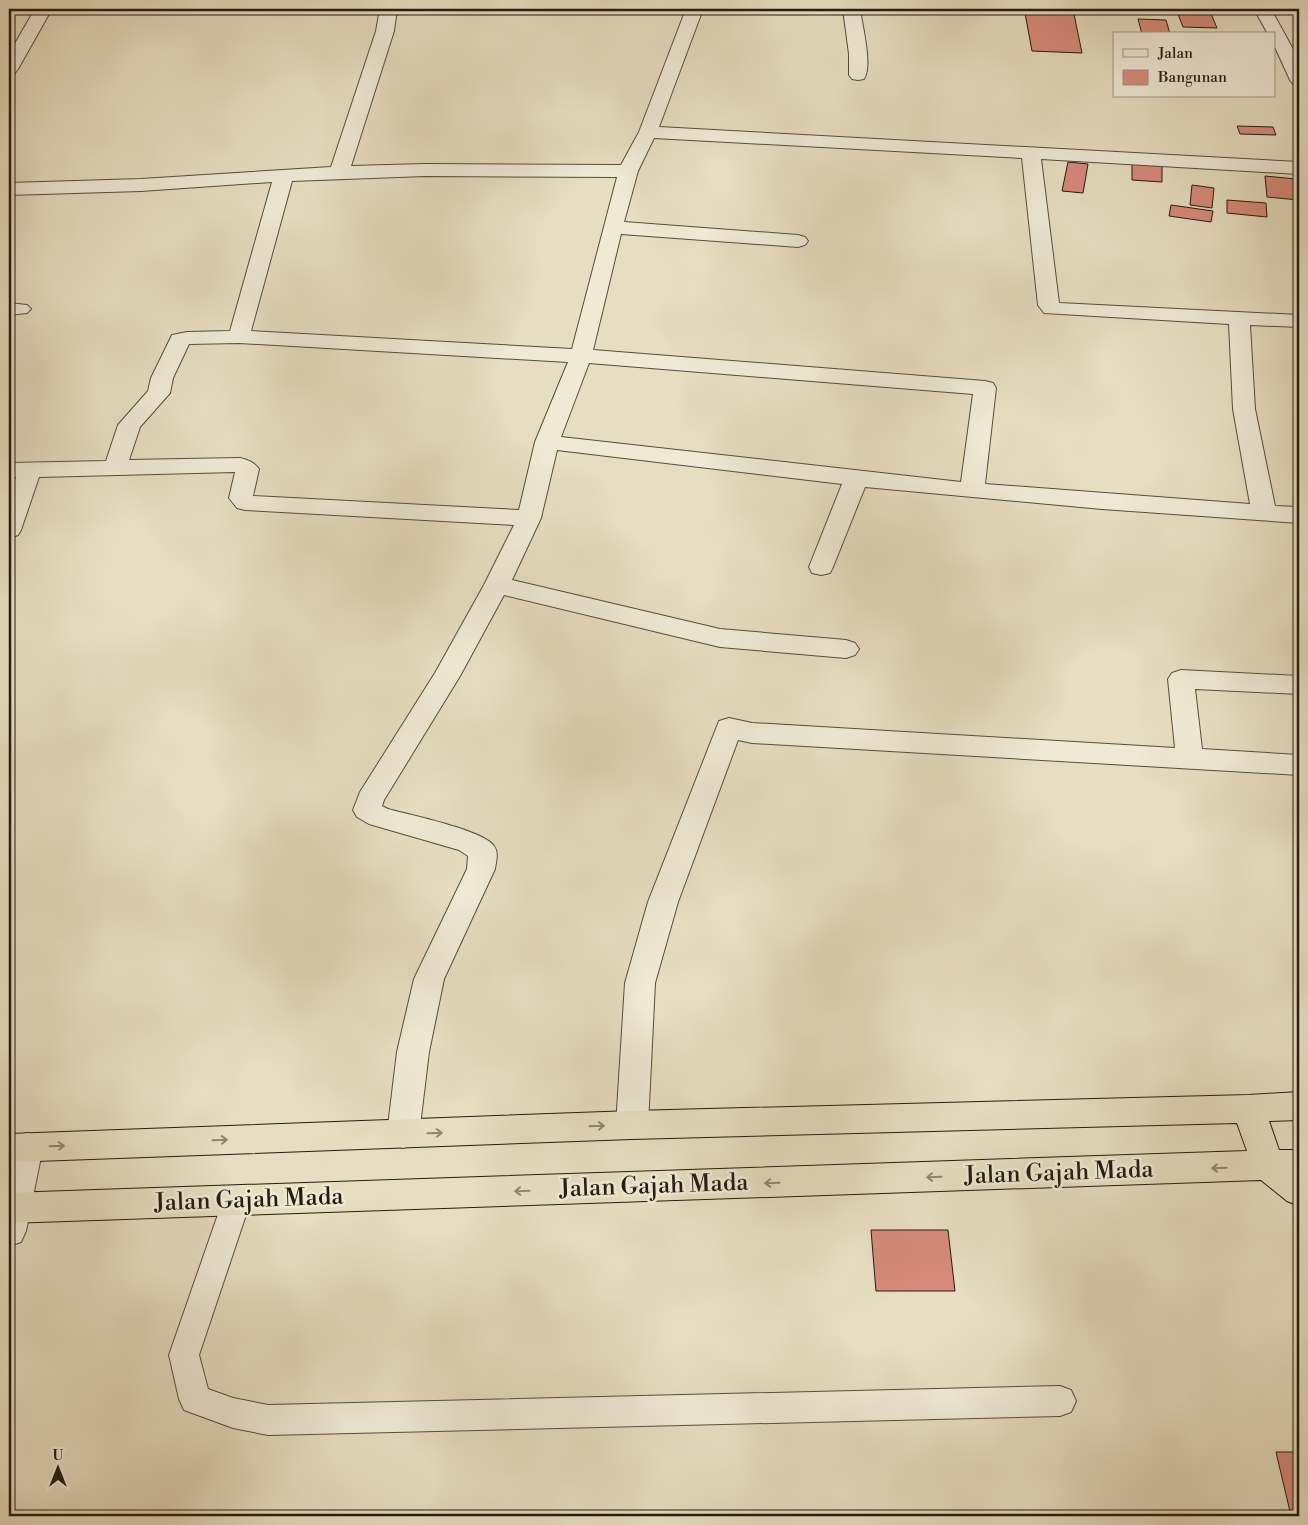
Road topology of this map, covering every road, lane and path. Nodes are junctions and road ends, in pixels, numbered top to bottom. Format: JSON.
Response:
{"nodes":[{"id":1,"x":9,"y":9,"type":"edge"},
{"id":2,"x":43,"y":9,"type":"edge"},
{"id":3,"x":71,"y":9,"type":"edge"},
{"id":4,"x":388,"y":9,"type":"edge"},
{"id":5,"x":694,"y":9,"type":"edge"},
{"id":6,"x":851,"y":9,"type":"edge"},
{"id":7,"x":1262,"y":9,"type":"edge"},
{"id":8,"x":1275,"y":32,"type":"edge"},
{"id":9,"x":1276,"y":33,"type":"edge"},
{"id":10,"x":9,"y":69,"type":"edge"},
{"id":11,"x":858,"y":75,"type":"dead end"},
{"id":12,"x":1299,"y":80,"type":"edge"},
{"id":13,"x":648,"y":132,"type":"junction"},
{"id":14,"x":1031,"y":153,"type":"junction"},
{"id":15,"x":1299,"y":168,"type":"edge"},
{"id":16,"x":628,"y":171,"type":"junction"},
{"id":17,"x":339,"y":172,"type":"junction"},
{"id":18,"x":283,"y":177,"type":"junction"},
{"id":19,"x":9,"y":189,"type":"edge"},
{"id":20,"x":613,"y":227,"type":"junction"},
{"id":21,"x":798,"y":241,"type":"dead end"},
{"id":22,"x":1239,"y":318,"type":"junction"},
{"id":23,"x":1299,"y":321,"type":"edge"},
{"id":24,"x":239,"y":338,"type":"junction"},
{"id":25,"x":581,"y":356,"type":"junction"},
{"id":26,"x":547,"y":442,"type":"junction"},
{"id":27,"x":116,"y":466,"type":"junction"},
{"id":28,"x":20,"y":470,"type":"edge"},
{"id":29,"x":856,"y":479,"type":"junction"},
{"id":30,"x":972,"y":490,"type":"junction"},
{"id":31,"x":1264,"y":513,"type":"junction"},
{"id":32,"x":1299,"y":515,"type":"edge"},
{"id":33,"x":529,"y":518,"type":"junction"},
{"id":34,"x":9,"y":530,"type":"edge"},
{"id":35,"x":821,"y":566,"type":"dead end"},
{"id":36,"x":497,"y":585,"type":"junction"},
{"id":37,"x":846,"y":649,"type":"dead end"},
{"id":38,"x":1299,"y":685,"type":"edge"},
{"id":39,"x":1190,"y":760,"type":"junction"},
{"id":40,"x":1299,"y":765,"type":"edge"},
{"id":41,"x":1299,"y":1106,"type":"edge"},
{"id":42,"x":1249,"y":1109,"type":"junction"},
{"id":43,"x":632,"y":1125,"type":"junction"},
{"id":44,"x":403,"y":1134,"type":"junction"},
{"id":45,"x":18,"y":1147,"type":"edge"},
{"id":46,"x":1284,"y":1165,"type":"edge"},
{"id":47,"x":1299,"y":1191,"type":"edge"},
{"id":48,"x":237,"y":1200,"type":"junction"},
{"id":49,"x":11,"y":1215,"type":"edge"},
{"id":50,"x":1060,"y":1402,"type":"dead end"}],
"edges":[{"from":1,"to":2,"type":"street"},
{"from":2,"to":3,"type":"street"},
{"from":2,"to":10,"type":"street"},
{"from":4,"to":17,"type":"street"},
{"from":5,"to":13,"type":"street"},
{"from":6,"to":11,"type":"street"},
{"from":7,"to":8,"type":"street"},
{"from":9,"to":12,"type":"street"},
{"from":13,"to":14,"type":"street"},
{"from":13,"to":16,"type":"street"},
{"from":14,"to":15,"type":"street"},
{"from":14,"to":22,"type":"street"},
{"from":16,"to":17,"type":"street"},
{"from":16,"to":20,"type":"street"},
{"from":17,"to":18,"type":"street"},
{"from":18,"to":19,"type":"street"},
{"from":18,"to":24,"type":"street"},
{"from":20,"to":21,"type":"street"},
{"from":20,"to":25,"type":"street"},
{"from":22,"to":23,"type":"street"},
{"from":22,"to":31,"type":"street"},
{"from":24,"to":25,"type":"street"},
{"from":24,"to":27,"type":"street"},
{"from":25,"to":26,"type":"street"},
{"from":25,"to":30,"type":"street"},
{"from":26,"to":29,"type":"street"},
{"from":26,"to":33,"type":"street"},
{"from":27,"to":28,"type":"street"},
{"from":27,"to":33,"type":"street"},
{"from":28,"to":34,"type":"street"},
{"from":29,"to":30,"type":"street"},
{"from":29,"to":35,"type":"street"},
{"from":30,"to":31,"type":"street"},
{"from":31,"to":32,"type":"street"},
{"from":33,"to":36,"type":"street"},
{"from":36,"to":37,"type":"street"},
{"from":36,"to":44,"type":"street"},
{"from":38,"to":39,"type":"street"},
{"from":39,"to":40,"type":"street"},
{"from":39,"to":43,"type":"street"},
{"from":41,"to":42,"type":"highway"},
{"from":42,"to":43,"type":"highway"},
{"from":42,"to":46,"type":"highway"},
{"from":44,"to":43,"type":"highway","one_way":true},
{"from":45,"to":44,"type":"highway","one_way":true},
{"from":45,"to":49,"type":"street"},
{"from":46,"to":47,"type":"highway"},
{"from":46,"to":48,"type":"highway","name":"Jalan Gajah Mada","one_way":true},
{"from":48,"to":49,"type":"highway","name":"Jalan Gajah Mada"},
{"from":48,"to":50,"type":"lane"}]}
